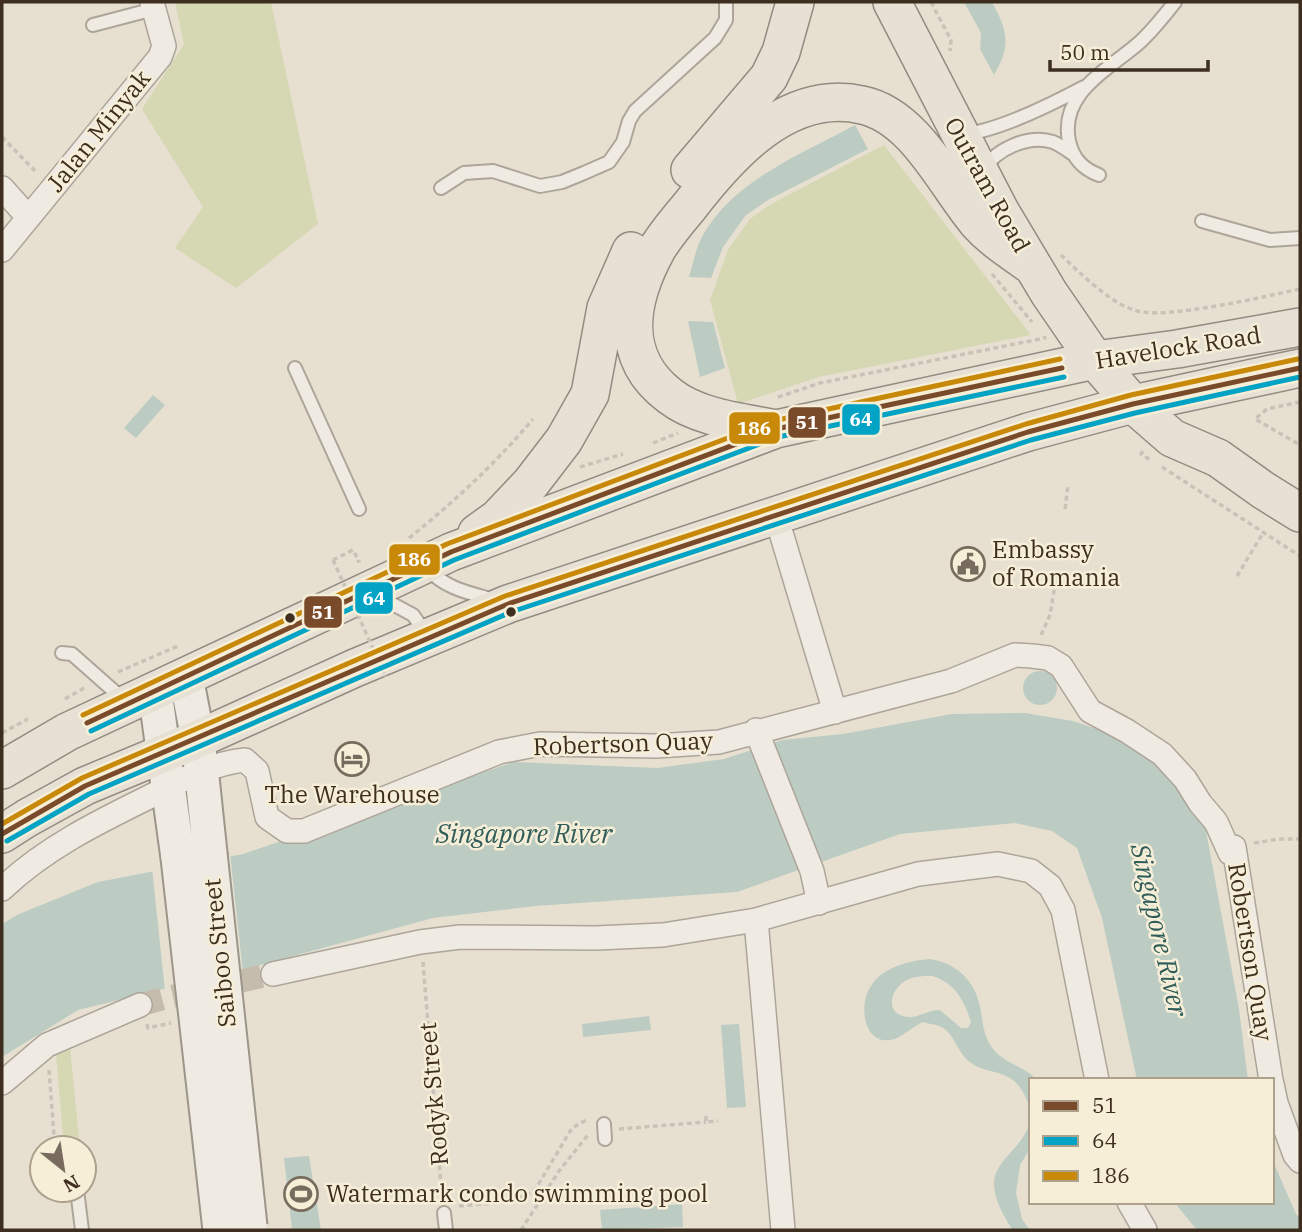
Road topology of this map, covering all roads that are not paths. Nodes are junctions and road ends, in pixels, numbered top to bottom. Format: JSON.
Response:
{"nodes":[{"id":1,"x":726,"y":2,"type":"edge"},
{"id":2,"x":795,"y":2,"type":"edge"},
{"id":3,"x":892,"y":2,"type":"edge"},
{"id":4,"x":1175,"y":2,"type":"edge"},
{"id":5,"x":153,"y":5,"type":"edge"},
{"id":6,"x":93,"y":25,"type":"dead end"},
{"id":7,"x":1088,"y":85,"type":"junction"},
{"id":8,"x":960,"y":134,"type":"junction"},
{"id":9,"x":1073,"y":154,"type":"junction"},
{"id":10,"x":1099,"y":175,"type":"dead end"},
{"id":11,"x":980,"y":176,"type":"junction"},
{"id":12,"x":2,"y":188,"type":"edge"},
{"id":13,"x":441,"y":188,"type":"dead end"},
{"id":14,"x":28,"y":217,"type":"junction"},
{"id":15,"x":1202,"y":221,"type":"dead end"},
{"id":16,"x":1300,"y":238,"type":"edge"},
{"id":17,"x":2,"y":250,"type":"edge"},
{"id":18,"x":637,"y":266,"type":"junction"},
{"id":19,"x":1032,"y":266,"type":"junction"},
{"id":20,"x":1300,"y":327,"type":"edge"},
{"id":21,"x":1095,"y":360,"type":"junction"},
{"id":22,"x":295,"y":368,"type":"dead end"},
{"id":23,"x":1300,"y":368,"type":"edge"},
{"id":24,"x":1133,"y":404,"type":"junction"},
{"id":25,"x":772,"y":414,"type":"junction"},
{"id":26,"x":359,"y":509,"type":"dead end"},
{"id":27,"x":1300,"y":513,"type":"edge"},
{"id":28,"x":776,"y":516,"type":"junction"},
{"id":29,"x":428,"y":552,"type":"junction"},
{"id":30,"x":367,"y":591,"type":"junction"},
{"id":31,"x":508,"y":604,"type":"junction"},
{"id":32,"x":428,"y":638,"type":"junction"},
{"id":33,"x":62,"y":653,"type":"dead end"},
{"id":34,"x":156,"y":690,"type":"junction"},
{"id":35,"x":835,"y":712,"type":"junction"},
{"id":36,"x":756,"y":730,"type":"junction"},
{"id":37,"x":200,"y":756,"type":"junction"},
{"id":38,"x":2,"y":770,"type":"edge"},
{"id":39,"x":166,"y":770,"type":"junction"},
{"id":40,"x":2,"y":835,"type":"edge"},
{"id":41,"x":2,"y":889,"type":"edge"},
{"id":42,"x":819,"y":903,"type":"junction"},
{"id":43,"x":757,"y":920,"type":"junction"},
{"id":44,"x":273,"y":974,"type":"tunnel mouth"},
{"id":45,"x":140,"y":1006,"type":"tunnel mouth"},
{"id":46,"x":1097,"y":1078,"type":"edge"},
{"id":47,"x":1271,"y":1078,"type":"edge"},
{"id":48,"x":2,"y":1083,"type":"edge"},
{"id":49,"x":1274,"y":1092,"type":"edge"},
{"id":50,"x":604,"y":1124,"type":"dead end"},
{"id":51,"x":605,"y":1139,"type":"dead end"},
{"id":52,"x":1300,"y":1161,"type":"edge"},
{"id":53,"x":79,"y":1204,"type":"edge"},
{"id":54,"x":1130,"y":1204,"type":"edge"},
{"id":55,"x":443,"y":1210,"type":"road end"},
{"id":56,"x":240,"y":1229,"type":"edge"},
{"id":57,"x":82,"y":1230,"type":"edge"},
{"id":58,"x":446,"y":1230,"type":"edge"},
{"id":59,"x":783,"y":1230,"type":"edge"},
{"id":60,"x":1145,"y":1230,"type":"edge"}],
"edges":[{"from":1,"to":13,"type":"lane"},
{"from":2,"to":18,"type":"main road"},
{"from":3,"to":8,"type":"main road","name":"Outram Road"},
{"from":4,"to":7,"type":"lane"},
{"from":5,"to":6,"type":"lane"},
{"from":5,"to":14,"type":"street","name":"Jalan Minyak"},
{"from":7,"to":8,"type":"lane"},
{"from":7,"to":9,"type":"lane"},
{"from":8,"to":11,"type":"main road","name":"Outram Road"},
{"from":9,"to":10,"type":"lane"},
{"from":9,"to":11,"type":"lane"},
{"from":11,"to":19,"type":"main road","name":"Outram Road"},
{"from":12,"to":14,"type":"street"},
{"from":14,"to":17,"type":"street","name":"Jalan Minyak"},
{"from":15,"to":16,"type":"lane"},
{"from":18,"to":19,"type":"main road"},
{"from":18,"to":25,"type":"main road"},
{"from":18,"to":29,"type":"main road"},
{"from":19,"to":21,"type":"main road","name":"Outram Road"},
{"from":20,"to":21,"type":"main road","name":"Havelock Road"},
{"from":21,"to":24,"type":"main road","name":"Outram Road"},
{"from":21,"to":25,"type":"main road","name":"Havelock Road"},
{"from":22,"to":26,"type":"lane"},
{"from":23,"to":24,"type":"main road","name":"Havelock Road"},
{"from":24,"to":27,"type":"main road","name":"Outram Road"},
{"from":24,"to":28,"type":"main road","name":"Havelock Road"},
{"from":25,"to":29,"type":"main road","name":"Havelock Road"},
{"from":28,"to":31,"type":"main road","name":"Havelock Road"},
{"from":28,"to":35,"type":"street"},
{"from":29,"to":30,"type":"main road","name":"Havelock Road"},
{"from":29,"to":31,"type":"lane"},
{"from":30,"to":32,"type":"lane"},
{"from":30,"to":34,"type":"main road","name":"Havelock Road"},
{"from":31,"to":32,"type":"main road","name":"Havelock Road"},
{"from":32,"to":37,"type":"main road","name":"Havelock Road"},
{"from":33,"to":34,"type":"lane"},
{"from":34,"to":37,"type":"street","name":"Saiboo Street"},
{"from":34,"to":38,"type":"main road","name":"Havelock Road"},
{"from":34,"to":39,"type":"street","name":"Saiboo Street"},
{"from":35,"to":36,"type":"street","name":"Robertson Quay"},
{"from":35,"to":47,"type":"street","name":"Robertson Quay"},
{"from":36,"to":37,"type":"street","name":"Robertson Quay"},
{"from":36,"to":42,"type":"street"},
{"from":37,"to":39,"type":"main road","name":"Havelock Road"},
{"from":37,"to":56,"type":"street","name":"Saiboo Street","bridge":true},
{"from":39,"to":40,"type":"main road","name":"Havelock Road"},
{"from":39,"to":41,"type":"street"},
{"from":39,"to":56,"type":"street","name":"Saiboo Street","bridge":true},
{"from":42,"to":43,"type":"street"},
{"from":42,"to":46,"type":"street"},
{"from":43,"to":44,"type":"street"},
{"from":43,"to":59,"type":"street"},
{"from":45,"to":48,"type":"street"},
{"from":49,"to":52,"type":"street","name":"Robertson Quay"},
{"from":50,"to":51,"type":"lane"},
{"from":53,"to":57,"type":"lane"},
{"from":54,"to":60,"type":"street"},
{"from":55,"to":58,"type":"lane"}]}
